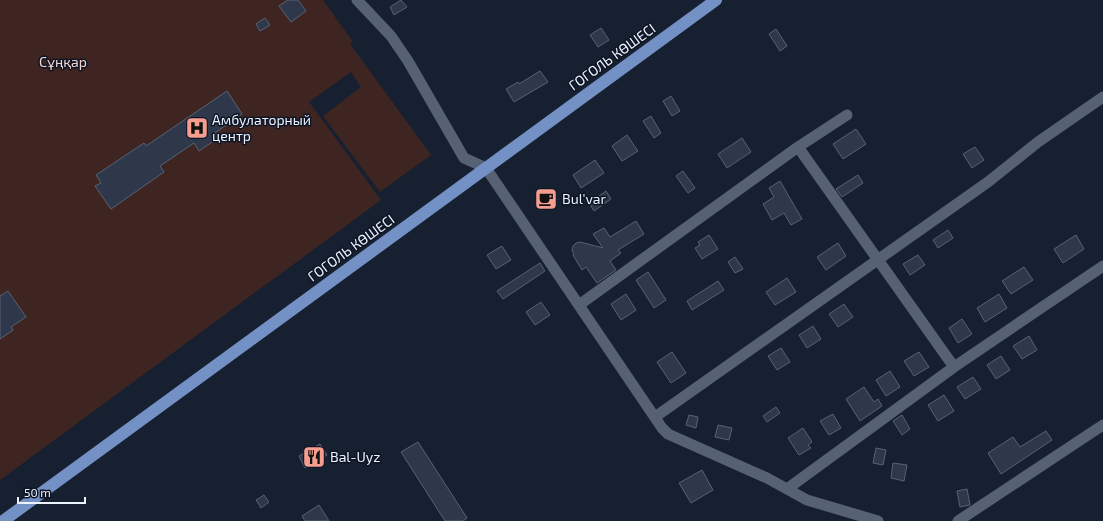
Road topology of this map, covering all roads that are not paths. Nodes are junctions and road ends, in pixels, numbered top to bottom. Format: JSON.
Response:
{"nodes":[{"id":1,"x":358,"y":0,"type":"edge"},
{"id":2,"x":716,"y":0,"type":"edge"},
{"id":3,"x":1103,"y":97,"type":"edge"},
{"id":4,"x":847,"y":115,"type":"dead end"},
{"id":5,"x":798,"y":147,"type":"junction"},
{"id":6,"x":486,"y":168,"type":"junction"},
{"id":7,"x":877,"y":260,"type":"junction"},
{"id":8,"x":1103,"y":266,"type":"edge"},
{"id":9,"x":579,"y":305,"type":"junction"},
{"id":10,"x":954,"y":367,"type":"junction"},
{"id":11,"x":655,"y":417,"type":"junction"},
{"id":12,"x":1103,"y":425,"type":"edge"},
{"id":13,"x":787,"y":489,"type":"junction"},
{"id":14,"x":3,"y":521,"type":"edge"},
{"id":15,"x":878,"y":521,"type":"edge"},
{"id":16,"x":958,"y":521,"type":"edge"}],
"edges":[{"from":1,"to":6,"type":"street"},
{"from":2,"to":6,"type":"main road","name":"ГОГОЛЬ КӨШЕСІ"},
{"from":3,"to":7,"type":"street"},
{"from":4,"to":5,"type":"street"},
{"from":5,"to":7,"type":"street"},
{"from":5,"to":9,"type":"street"},
{"from":6,"to":9,"type":"street"},
{"from":6,"to":14,"type":"main road","name":"ГОГОЛЬ КӨШЕСІ"},
{"from":7,"to":10,"type":"street"},
{"from":7,"to":11,"type":"street"},
{"from":8,"to":10,"type":"street"},
{"from":9,"to":11,"type":"street"},
{"from":10,"to":13,"type":"street"},
{"from":11,"to":13,"type":"street"},
{"from":12,"to":16,"type":"street"},
{"from":13,"to":15,"type":"street"}]}
